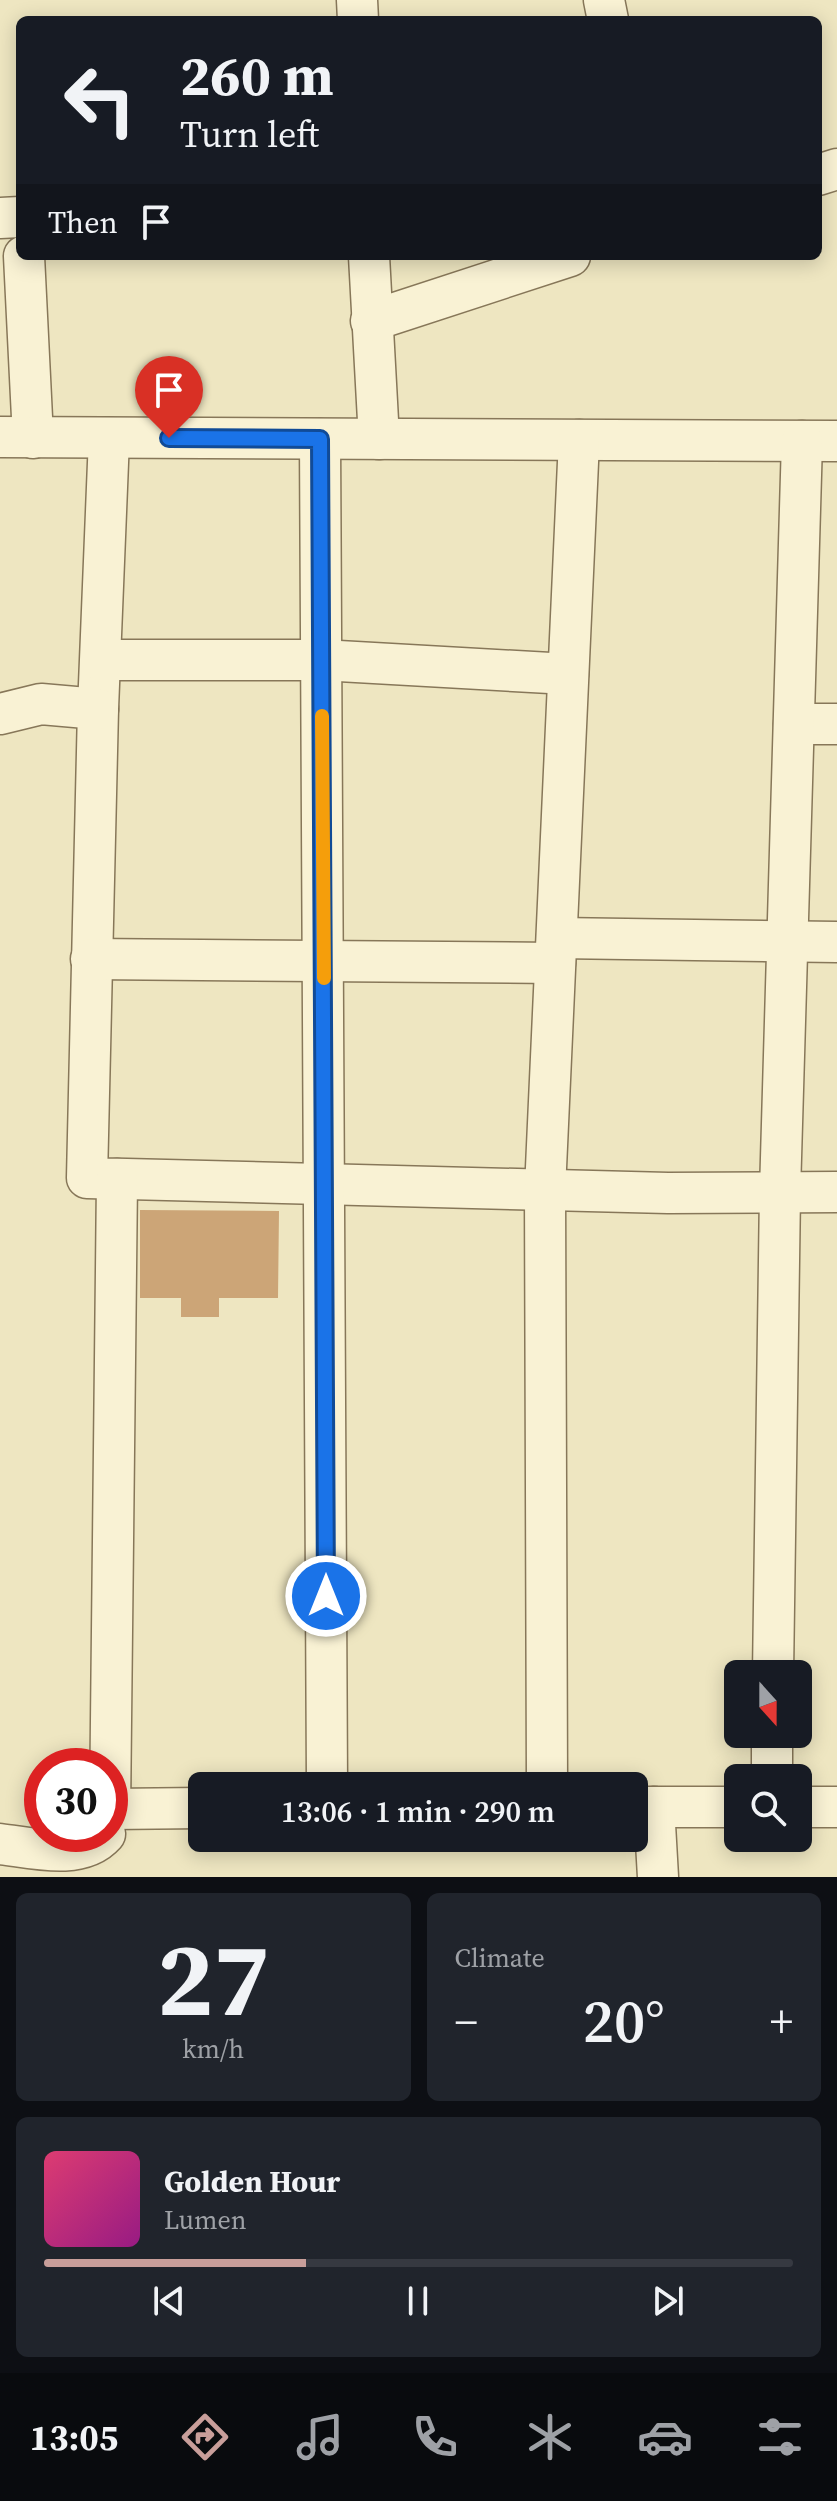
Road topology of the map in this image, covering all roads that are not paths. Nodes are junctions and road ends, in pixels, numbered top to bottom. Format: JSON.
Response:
{"nodes":[{"id":1,"x":24,"y":260,"type":"edge"},
{"id":2,"x":369,"y":260,"type":"edge"},
{"id":3,"x":558,"y":260,"type":"edge"},
{"id":4,"x":371,"y":321,"type":"junction"},
{"id":5,"x":16,"y":437,"type":"edge"},
{"id":6,"x":109,"y":438,"type":"junction"},
{"id":7,"x":320,"y":439,"type":"junction"},
{"id":8,"x":379,"y":439,"type":"junction"},
{"id":9,"x":579,"y":440,"type":"junction"},
{"id":10,"x":819,"y":441,"type":"edge"},
{"id":11,"x":101,"y":660,"type":"junction"},
{"id":12,"x":321,"y":660,"type":"junction"},
{"id":13,"x":568,"y":674,"type":"junction"},
{"id":14,"x":98,"y":709,"type":"junction"},
{"id":15,"x":0,"y":714,"type":"edge"},
{"id":16,"x":794,"y":724,"type":"junction"},
{"id":17,"x":837,"y":724,"type":"edge"},
{"id":18,"x":787,"y":942,"type":"junction"},
{"id":19,"x":837,"y":942,"type":"edge"},
{"id":20,"x":556,"y":950,"type":"junction"},
{"id":21,"x":91,"y":959,"type":"junction"},
{"id":22,"x":324,"y":961,"type":"junction"},
{"id":23,"x":117,"y":1179,"type":"junction"},
{"id":24,"x":325,"y":1185,"type":"junction"},
{"id":25,"x":545,"y":1190,"type":"junction"},
{"id":26,"x":780,"y":1192,"type":"junction"},
{"id":27,"x":837,"y":1192,"type":"edge"},
{"id":28,"x":773,"y":1660,"type":"edge"},
{"id":29,"x":111,"y":1748,"type":"edge"},
{"id":30,"x":327,"y":1772,"type":"edge"},
{"id":31,"x":547,"y":1772,"type":"edge"},
{"id":32,"x":648,"y":1807,"type":"edge"},
{"id":33,"x":724,"y":1807,"type":"edge"},
{"id":34,"x":812,"y":1807,"type":"edge"},
{"id":35,"x":837,"y":1807,"type":"edge"},
{"id":36,"x":188,"y":1808,"type":"edge"},
{"id":37,"x":128,"y":1810,"type":"edge"},
{"id":38,"x":648,"y":1827,"type":"edge"},
{"id":39,"x":0,"y":1844,"type":"edge"},
{"id":40,"x":24,"y":1847,"type":"edge"},
{"id":41,"x":658,"y":1877,"type":"edge"}],
"edges":[{"from":1,"to":5,"type":"street"},
{"from":2,"to":4,"type":"street"},
{"from":3,"to":4,"type":"street"},
{"from":4,"to":8,"type":"street"},
{"from":5,"to":6,"type":"street"},
{"from":6,"to":7,"type":"street"},
{"from":6,"to":11,"type":"street"},
{"from":7,"to":8,"type":"street"},
{"from":7,"to":12,"type":"street"},
{"from":8,"to":9,"type":"street"},
{"from":9,"to":10,"type":"street"},
{"from":9,"to":13,"type":"street"},
{"from":10,"to":16,"type":"street"},
{"from":11,"to":12,"type":"street"},
{"from":11,"to":14,"type":"street"},
{"from":12,"to":13,"type":"street"},
{"from":12,"to":22,"type":"street"},
{"from":13,"to":20,"type":"street"},
{"from":14,"to":15,"type":"street"},
{"from":14,"to":21,"type":"street"},
{"from":16,"to":17,"type":"street"},
{"from":16,"to":18,"type":"street"},
{"from":18,"to":19,"type":"street"},
{"from":18,"to":20,"type":"street"},
{"from":18,"to":26,"type":"street"},
{"from":20,"to":22,"type":"street"},
{"from":20,"to":25,"type":"street"},
{"from":21,"to":22,"type":"street"},
{"from":21,"to":23,"type":"street"},
{"from":22,"to":24,"type":"street"},
{"from":23,"to":24,"type":"street"},
{"from":23,"to":29,"type":"street"},
{"from":24,"to":25,"type":"street"},
{"from":24,"to":30,"type":"street"},
{"from":25,"to":26,"type":"street"},
{"from":25,"to":31,"type":"street"},
{"from":26,"to":27,"type":"street"},
{"from":26,"to":28,"type":"street"},
{"from":32,"to":33,"type":"street"},
{"from":34,"to":35,"type":"street"},
{"from":36,"to":37,"type":"street"},
{"from":38,"to":41,"type":"street"},
{"from":39,"to":40,"type":"street"}]}
